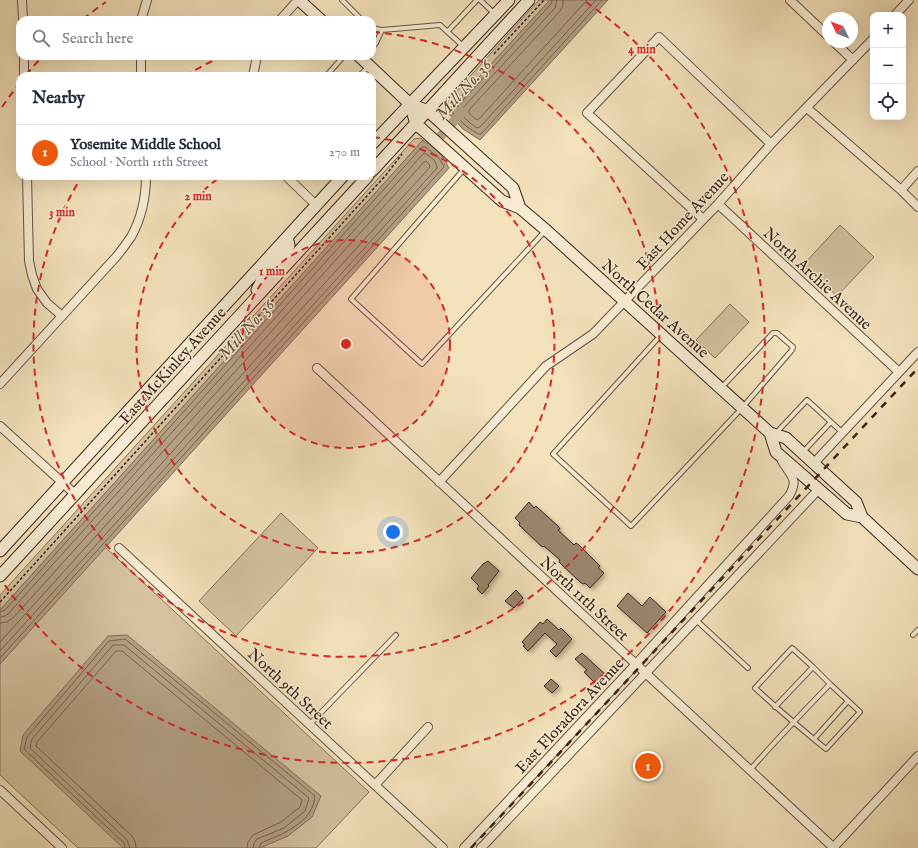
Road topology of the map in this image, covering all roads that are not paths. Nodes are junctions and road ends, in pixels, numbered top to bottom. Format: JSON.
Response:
{"nodes":[{"id":1,"x":22,"y":0,"type":"edge"},
{"id":2,"x":147,"y":0,"type":"edge"},
{"id":3,"x":299,"y":0,"type":"edge"},
{"id":4,"x":342,"y":0,"type":"edge"},
{"id":5,"x":479,"y":0,"type":"edge"},
{"id":6,"x":509,"y":0,"type":"edge"},
{"id":7,"x":529,"y":0,"type":"edge"},
{"id":8,"x":790,"y":0,"type":"edge"},
{"id":9,"x":910,"y":0,"type":"edge"},
{"id":10,"x":898,"y":12,"type":"edge"},
{"id":11,"x":495,"y":14,"type":"junction"},
{"id":12,"x":23,"y":16,"type":"edge"},
{"id":13,"x":142,"y":16,"type":"edge"},
{"id":14,"x":284,"y":16,"type":"edge"},
{"id":15,"x":317,"y":16,"type":"edge"},
{"id":16,"x":358,"y":16,"type":"edge"},
{"id":17,"x":376,"y":29,"type":"edge"},
{"id":18,"x":382,"y":30,"type":"junction"},
{"id":19,"x":822,"y":30,"type":"edge"},
{"id":20,"x":448,"y":31,"type":"junction"},
{"id":21,"x":870,"y":42,"type":"edge"},
{"id":22,"x":376,"y":43,"type":"edge"},
{"id":23,"x":464,"y":47,"type":"junction"},
{"id":24,"x":840,"y":48,"type":"edge"},
{"id":25,"x":24,"y":60,"type":"edge"},
{"id":26,"x":141,"y":60,"type":"edge"},
{"id":27,"x":256,"y":60,"type":"edge"},
{"id":28,"x":340,"y":60,"type":"edge"},
{"id":29,"x":364,"y":60,"type":"edge"},
{"id":30,"x":365,"y":60,"type":"edge"},
{"id":31,"x":853,"y":60,"type":"junction"},
{"id":32,"x":24,"y":72,"type":"edge"},
{"id":33,"x":142,"y":72,"type":"edge"},
{"id":34,"x":254,"y":72,"type":"edge"},
{"id":35,"x":330,"y":72,"type":"edge"},
{"id":36,"x":361,"y":72,"type":"edge"},
{"id":37,"x":410,"y":104,"type":"junction"},
{"id":38,"x":807,"y":108,"type":"junction"},
{"id":39,"x":428,"y":111,"type":"junction"},
{"id":40,"x":416,"y":124,"type":"junction"},
{"id":41,"x":376,"y":140,"type":"edge"},
{"id":42,"x":771,"y":144,"type":"junction"},
{"id":43,"x":376,"y":168,"type":"edge"},
{"id":44,"x":465,"y":168,"type":"junction"},
{"id":45,"x":918,"y":171,"type":"edge"},
{"id":46,"x":27,"y":180,"type":"edge"},
{"id":47,"x":146,"y":180,"type":"edge"},
{"id":48,"x":290,"y":180,"type":"edge"},
{"id":49,"x":339,"y":180,"type":"edge"},
{"id":50,"x":364,"y":180,"type":"edge"},
{"id":51,"x":901,"y":190,"type":"junction"},
{"id":52,"x":718,"y":204,"type":"junction"},
{"id":53,"x":316,"y":205,"type":"junction"},
{"id":54,"x":918,"y":207,"type":"edge"},
{"id":55,"x":520,"y":208,"type":"junction"},
{"id":56,"x":703,"y":219,"type":"junction"},
{"id":57,"x":546,"y":230,"type":"junction"},
{"id":58,"x":287,"y":237,"type":"junction"},
{"id":59,"x":624,"y":302,"type":"junction"},
{"id":60,"x":249,"y":304,"type":"junction"},
{"id":61,"x":62,"y":316,"type":"junction"},
{"id":62,"x":662,"y":335,"type":"junction"},
{"id":63,"x":918,"y":352,"type":"edge"},
{"id":64,"x":317,"y":368,"type":"dead end"},
{"id":65,"x":899,"y":372,"type":"junction"},
{"id":66,"x":0,"y":384,"type":"edge"},
{"id":67,"x":721,"y":388,"type":"junction"},
{"id":68,"x":742,"y":408,"type":"junction"},
{"id":69,"x":831,"y":422,"type":"junction"},
{"id":70,"x":0,"y":426,"type":"edge"},
{"id":71,"x":843,"y":432,"type":"junction"},
{"id":72,"x":772,"y":434,"type":"junction"},
{"id":73,"x":776,"y":452,"type":"junction"},
{"id":74,"x":802,"y":453,"type":"junction"},
{"id":75,"x":814,"y":464,"type":"junction"},
{"id":76,"x":439,"y":482,"type":"junction"},
{"id":77,"x":62,"y":483,"type":"junction"},
{"id":78,"x":819,"y":489,"type":"junction"},
{"id":79,"x":75,"y":494,"type":"junction"},
{"id":80,"x":862,"y":517,"type":"junction"},
{"id":81,"x":120,"y":548,"type":"dead end"},
{"id":82,"x":0,"y":551,"type":"edge"},
{"id":83,"x":918,"y":569,"type":"edge"},
{"id":84,"x":0,"y":576,"type":"edge"},
{"id":85,"x":695,"y":620,"type":"junction"},
{"id":86,"x":918,"y":630,"type":"edge"},
{"id":87,"x":396,"y":635,"type":"dead end"},
{"id":88,"x":913,"y":635,"type":"dead end"},
{"id":89,"x":636,"y":664,"type":"junction"},
{"id":90,"x":813,"y":667,"type":"junction"},
{"id":91,"x":748,"y":668,"type":"dead end"},
{"id":92,"x":645,"y":673,"type":"junction"},
{"id":93,"x":830,"y":684,"type":"junction"},
{"id":94,"x":848,"y":701,"type":"junction"},
{"id":95,"x":775,"y":707,"type":"junction"},
{"id":96,"x":793,"y":723,"type":"junction"},
{"id":97,"x":310,"y":725,"type":"junction"},
{"id":98,"x":428,"y":727,"type":"dead end"},
{"id":99,"x":814,"y":739,"type":"junction"},
{"id":100,"x":918,"y":756,"type":"edge"},
{"id":101,"x":749,"y":770,"type":"junction"},
{"id":102,"x":375,"y":785,"type":"junction"},
{"id":103,"x":0,"y":790,"type":"edge"},
{"id":104,"x":62,"y":848,"type":"edge"},
{"id":105,"x":442,"y":848,"type":"edge"},
{"id":106,"x":464,"y":848,"type":"edge"},
{"id":107,"x":482,"y":848,"type":"edge"},
{"id":108,"x":833,"y":848,"type":"edge"}],
"edges":[{"from":1,"to":12,"type":"street"},
{"from":2,"to":13,"type":"street"},
{"from":3,"to":14,"type":"street"},
{"from":3,"to":15,"type":"main road"},
{"from":4,"to":16,"type":"lane"},
{"from":5,"to":11,"type":"lane"},
{"from":5,"to":20,"type":"lane"},
{"from":6,"to":11,"type":"main road"},
{"from":7,"to":39,"type":"main road"},
{"from":8,"to":19,"type":"street"},
{"from":9,"to":10,"type":"street"},
{"from":11,"to":23,"type":"main road"},
{"from":17,"to":18,"type":"lane"},
{"from":18,"to":20,"type":"lane"},
{"from":18,"to":22,"type":"lane"},
{"from":20,"to":23,"type":"lane"},
{"from":21,"to":31,"type":"street","name":"East Home Avenue"},
{"from":23,"to":37,"type":"main road"},
{"from":24,"to":31,"type":"street"},
{"from":25,"to":32,"type":"street"},
{"from":26,"to":33,"type":"street"},
{"from":27,"to":34,"type":"street"},
{"from":28,"to":35,"type":"lane"},
{"from":29,"to":36,"type":"lane"},
{"from":30,"to":37,"type":"main road"},
{"from":31,"to":38,"type":"street","name":"East Home Avenue"},
{"from":37,"to":39,"type":"main road"},
{"from":37,"to":40,"type":"main road"},
{"from":37,"to":41,"type":"main road"},
{"from":38,"to":42,"type":"street","name":"East Home Avenue"},
{"from":38,"to":51,"type":"street"},
{"from":39,"to":40,"type":"main road"},
{"from":39,"to":55,"type":"main road"},
{"from":40,"to":43,"type":"main road"},
{"from":40,"to":44,"type":"main road","name":"North Cedar Avenue"},
{"from":42,"to":52,"type":"street","name":"East Home Avenue"},
{"from":42,"to":56,"type":"street"},
{"from":44,"to":55,"type":"main road","name":"North Cedar Avenue"},
{"from":44,"to":57,"type":"lane"},
{"from":45,"to":51,"type":"street"},
{"from":46,"to":61,"type":"street"},
{"from":47,"to":61,"type":"street"},
{"from":48,"to":53,"type":"street"},
{"from":49,"to":53,"type":"main road","name":"East McKinley Avenue"},
{"from":50,"to":60,"type":"main road","name":"East McKinley Avenue"},
{"from":51,"to":54,"type":"street"},
{"from":52,"to":56,"type":"street","name":"East Home Avenue"},
{"from":52,"to":65,"type":"street","name":"North Archie Avenue"},
{"from":53,"to":58,"type":"main road","name":"East McKinley Avenue"},
{"from":55,"to":57,"type":"main road","name":"North Cedar Avenue"},
{"from":56,"to":59,"type":"street","name":"East Home Avenue"},
{"from":57,"to":59,"type":"main road","name":"North Cedar Avenue"},
{"from":58,"to":60,"type":"main road"},
{"from":58,"to":77,"type":"main road","name":"East McKinley Avenue"},
{"from":59,"to":62,"type":"main road","name":"North Cedar Avenue"},
{"from":59,"to":76,"type":"street","name":"East Home Avenue"},
{"from":60,"to":79,"type":"main road","name":"East McKinley Avenue"},
{"from":61,"to":66,"type":"street"},
{"from":62,"to":67,"type":"main road","name":"North Cedar Avenue"},
{"from":62,"to":68,"type":"lane"},
{"from":63,"to":65,"type":"street"},
{"from":64,"to":76,"type":"street","name":"North 11th Street"},
{"from":65,"to":71,"type":"street"},
{"from":67,"to":68,"type":"main road","name":"North Cedar Avenue"},
{"from":67,"to":68,"type":"lane"},
{"from":68,"to":72,"type":"main road","name":"North Cedar Avenue"},
{"from":69,"to":71,"type":"lane"},
{"from":69,"to":72,"type":"lane"},
{"from":69,"to":74,"type":"lane"},
{"from":70,"to":77,"type":"street"},
{"from":71,"to":75,"type":"street"},
{"from":72,"to":73,"type":"main road"},
{"from":72,"to":74,"type":"main road","name":"North Cedar Avenue"},
{"from":73,"to":78,"type":"main road","name":"North Cedar Avenue"},
{"from":73,"to":89,"type":"street","name":"East Floradora Avenue"},
{"from":74,"to":75,"type":"main road","name":"North Cedar Avenue"},
{"from":75,"to":80,"type":"main road","name":"North Cedar Avenue"},
{"from":76,"to":89,"type":"street","name":"North 11th Street"},
{"from":77,"to":79,"type":"street"},
{"from":77,"to":82,"type":"main road","name":"East McKinley Avenue"},
{"from":78,"to":80,"type":"main road","name":"North Cedar Avenue"},
{"from":78,"to":85,"type":"street","name":"East Floradora Avenue"},
{"from":79,"to":84,"type":"main road","name":"East McKinley Avenue"},
{"from":80,"to":83,"type":"main road","name":"North Cedar Avenue"},
{"from":81,"to":97,"type":"street","name":"North 9th Street"},
{"from":85,"to":91,"type":"lane"},
{"from":85,"to":92,"type":"street","name":"East Floradora Avenue"},
{"from":86,"to":88,"type":"lane"},
{"from":87,"to":97,"type":"lane"},
{"from":89,"to":92,"type":"street","name":"North 11th Street"},
{"from":89,"to":106,"type":"street","name":"East Floradora Avenue"},
{"from":90,"to":93,"type":"lane"},
{"from":90,"to":95,"type":"lane"},
{"from":90,"to":95,"type":"lane"},
{"from":92,"to":101,"type":"street","name":"North 11th Street"},
{"from":92,"to":107,"type":"street","name":"East Floradora Avenue"},
{"from":93,"to":94,"type":"lane"},
{"from":93,"to":96,"type":"lane"},
{"from":94,"to":99,"type":"lane"},
{"from":94,"to":99,"type":"lane"},
{"from":95,"to":96,"type":"lane"},
{"from":96,"to":99,"type":"lane"},
{"from":96,"to":101,"type":"lane"},
{"from":97,"to":102,"type":"street","name":"North 9th Street"},
{"from":98,"to":102,"type":"street"},
{"from":100,"to":108,"type":"street"},
{"from":101,"to":108,"type":"street","name":"North 11th Street"},
{"from":102,"to":105,"type":"street","name":"North 9th Street"},
{"from":103,"to":104,"type":"street"}]}
